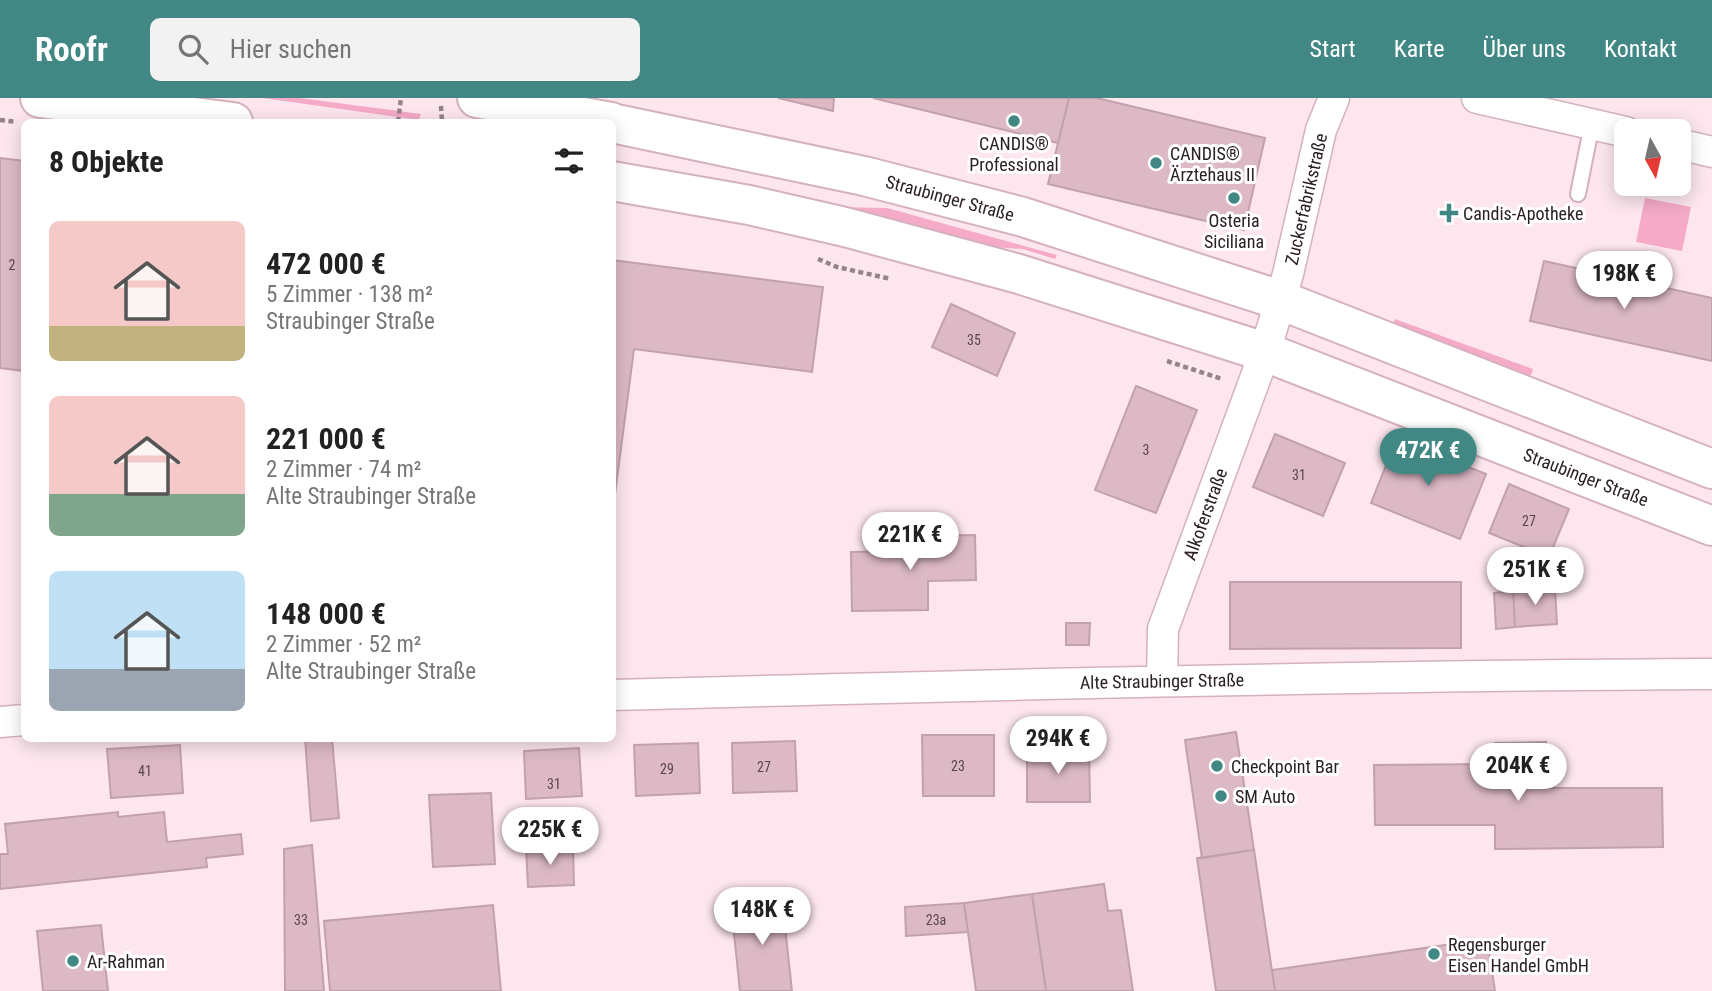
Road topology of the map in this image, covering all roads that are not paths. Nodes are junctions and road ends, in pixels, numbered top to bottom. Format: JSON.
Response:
{"nodes":[{"id":1,"x":40,"y":98,"type":"edge"},
{"id":2,"x":1334,"y":98,"type":"edge"},
{"id":3,"x":1477,"y":98,"type":"edge"},
{"id":4,"x":502,"y":106,"type":"edge"},
{"id":5,"x":209,"y":119,"type":"edge"},
{"id":6,"x":586,"y":119,"type":"edge"},
{"id":7,"x":616,"y":124,"type":"edge"},
{"id":8,"x":1592,"y":124,"type":"junction"},
{"id":9,"x":1614,"y":129,"type":"edge"},
{"id":10,"x":1691,"y":147,"type":"edge"},
{"id":11,"x":1712,"y":152,"type":"edge"},
{"id":12,"x":616,"y":182,"type":"edge"},
{"id":13,"x":1578,"y":194,"type":"dead end"},
{"id":14,"x":1280,"y":300,"type":"junction"},
{"id":15,"x":1265,"y":352,"type":"junction"},
{"id":16,"x":1712,"y":469,"type":"edge"},
{"id":17,"x":1712,"y":526,"type":"edge"},
{"id":18,"x":1712,"y":674,"type":"edge"},
{"id":19,"x":1162,"y":680,"type":"junction"},
{"id":20,"x":616,"y":695,"type":"edge"},
{"id":21,"x":21,"y":720,"type":"edge"},
{"id":22,"x":0,"y":722,"type":"edge"}],
"edges":[{"from":1,"to":5,"type":"main road"},
{"from":2,"to":14,"type":"street","name":"Zuckerfabrikstraße"},
{"from":3,"to":8,"type":"street"},
{"from":4,"to":6,"type":"main road","name":"Straubinger Straße"},
{"from":7,"to":14,"type":"main road","name":"Straubinger Straße"},
{"from":8,"to":9,"type":"street"},
{"from":8,"to":13,"type":"lane"},
{"from":10,"to":11,"type":"street"},
{"from":12,"to":15,"type":"main road","name":"Straubinger Straße"},
{"from":14,"to":15,"type":"street"},
{"from":14,"to":16,"type":"main road","name":"Straubinger Straße"},
{"from":15,"to":17,"type":"main road","name":"Straubinger Straße"},
{"from":15,"to":19,"type":"street","name":"Alkoferstraße"},
{"from":18,"to":19,"type":"street","name":"Alte Straubinger Straße"},
{"from":19,"to":20,"type":"street","name":"Alte Straubinger Straße"},
{"from":21,"to":22,"type":"street"}]}
